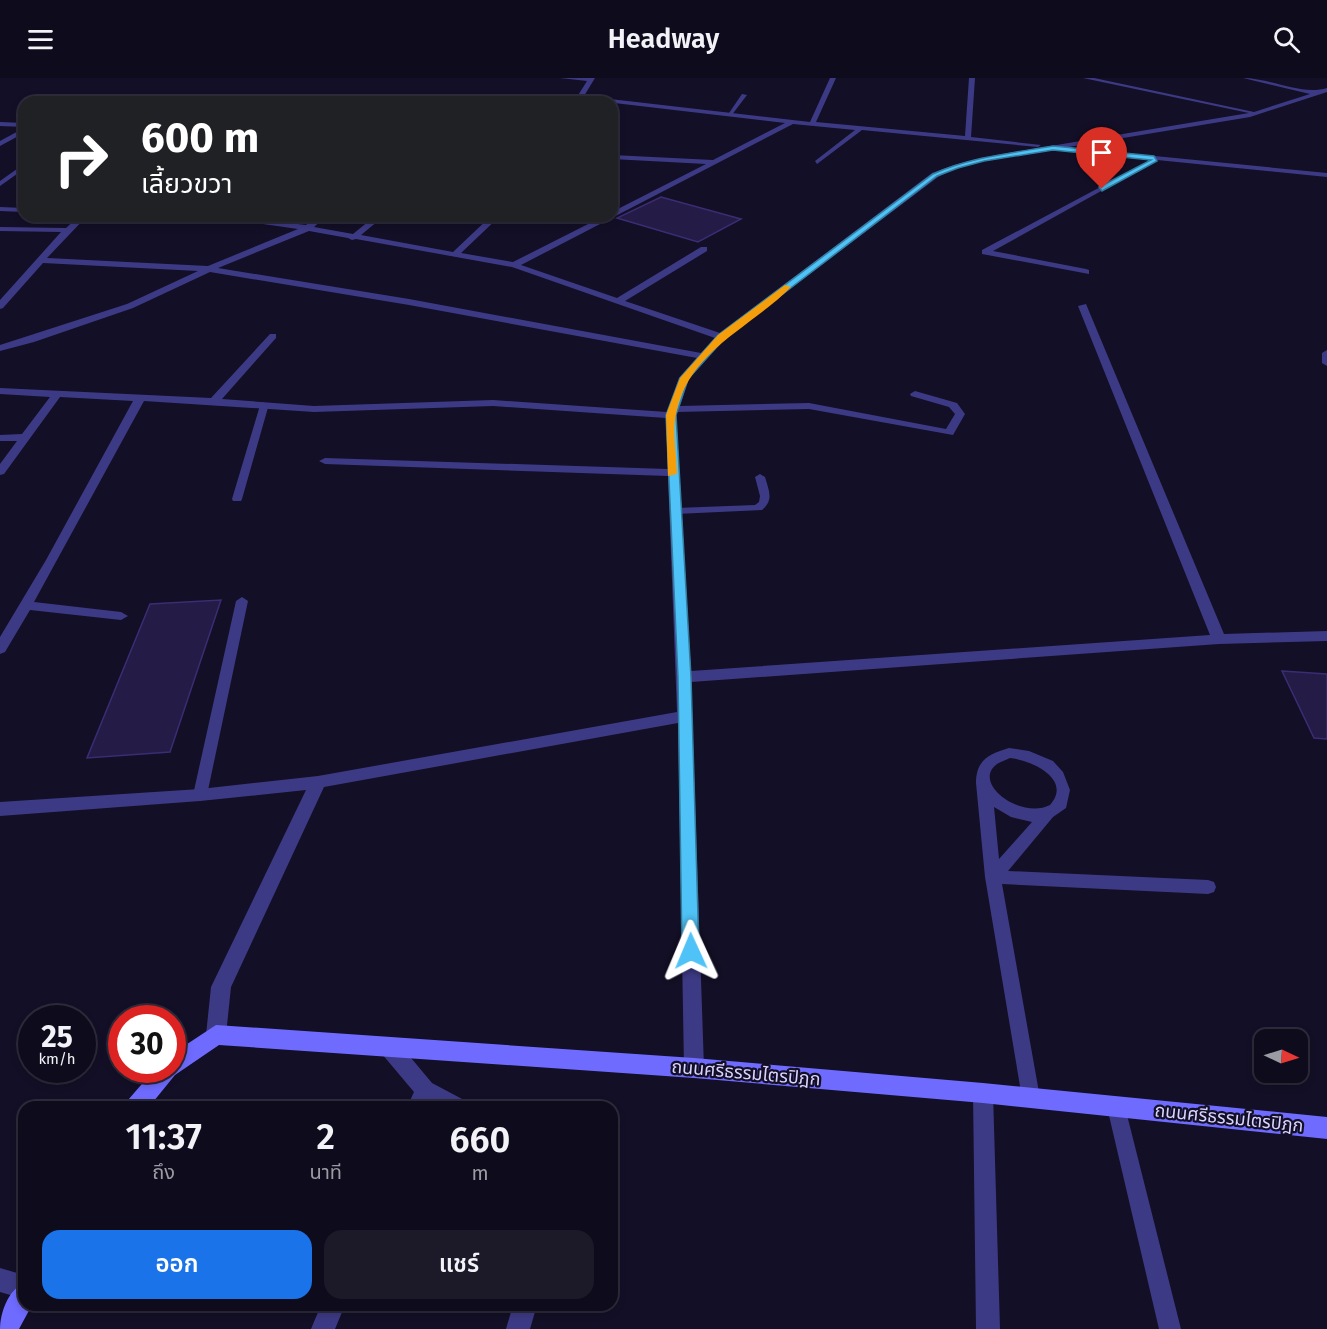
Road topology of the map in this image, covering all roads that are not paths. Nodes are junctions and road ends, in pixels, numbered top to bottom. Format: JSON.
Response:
{"nodes":[{"id":1,"x":563,"y":78,"type":"edge"},
{"id":2,"x":833,"y":78,"type":"edge"},
{"id":3,"x":972,"y":78,"type":"edge"},
{"id":4,"x":1086,"y":78,"type":"edge"},
{"id":5,"x":1246,"y":78,"type":"edge"},
{"id":6,"x":592,"y":79,"type":"edge"},
{"id":7,"x":1321,"y":91,"type":"edge"},
{"id":8,"x":744,"y":95,"type":"dead end"},
{"id":9,"x":581,"y":96,"type":"edge"},
{"id":10,"x":618,"y":104,"type":"edge"},
{"id":11,"x":1256,"y":113,"type":"junction"},
{"id":12,"x":729,"y":115,"type":"junction"},
{"id":13,"x":792,"y":122,"type":"junction"},
{"id":14,"x":0,"y":124,"type":"edge"},
{"id":15,"x":813,"y":124,"type":"junction"},
{"id":16,"x":18,"y":125,"type":"edge"},
{"id":17,"x":860,"y":129,"type":"junction"},
{"id":18,"x":18,"y":134,"type":"edge"},
{"id":19,"x":968,"y":138,"type":"junction"},
{"id":20,"x":0,"y":144,"type":"edge"},
{"id":21,"x":1053,"y":148,"type":"junction"},
{"id":22,"x":618,"y":157,"type":"edge"},
{"id":23,"x":1154,"y":158,"type":"junction"},
{"id":24,"x":716,"y":162,"type":"junction"},
{"id":25,"x":817,"y":162,"type":"dead end"},
{"id":26,"x":18,"y":170,"type":"edge"},
{"id":27,"x":1327,"y":175,"type":"edge"},
{"id":28,"x":0,"y":184,"type":"edge"},
{"id":29,"x":0,"y":209,"type":"edge"},
{"id":30,"x":18,"y":210,"type":"edge"},
{"id":31,"x":618,"y":211,"type":"edge"},
{"id":32,"x":77,"y":222,"type":"edge"},
{"id":33,"x":259,"y":222,"type":"edge"},
{"id":34,"x":315,"y":222,"type":"edge"},
{"id":35,"x":372,"y":222,"type":"edge"},
{"id":36,"x":490,"y":222,"type":"edge"},
{"id":37,"x":597,"y":222,"type":"edge"},
{"id":38,"x":308,"y":228,"type":"junction"},
{"id":39,"x":0,"y":229,"type":"edge"},
{"id":40,"x":69,"y":230,"type":"junction"},
{"id":41,"x":352,"y":238,"type":"junction"},
{"id":42,"x":704,"y":249,"type":"dead end"},
{"id":43,"x":455,"y":254,"type":"junction"},
{"id":44,"x":42,"y":260,"type":"junction"},
{"id":45,"x":514,"y":265,"type":"junction"},
{"id":46,"x":210,"y":268,"type":"junction"},
{"id":47,"x":1086,"y":272,"type":"dead end"},
{"id":48,"x":618,"y":302,"type":"junction"},
{"id":49,"x":0,"y":306,"type":"edge"},
{"id":50,"x":1083,"y":306,"type":"dead end"},
{"id":51,"x":273,"y":336,"type":"dead end"},
{"id":52,"x":721,"y":337,"type":"junction"},
{"id":53,"x":0,"y":348,"type":"edge"},
{"id":54,"x":1327,"y":353,"type":"edge"},
{"id":55,"x":702,"y":357,"type":"junction"},
{"id":56,"x":1327,"y":363,"type":"edge"},
{"id":57,"x":0,"y":391,"type":"edge"},
{"id":58,"x":58,"y":393,"type":"junction"},
{"id":59,"x":915,"y":394,"type":"dead end"},
{"id":60,"x":140,"y":398,"type":"junction"},
{"id":61,"x":213,"y":402,"type":"junction"},
{"id":62,"x":264,"y":404,"type":"junction"},
{"id":63,"x":672,"y":412,"type":"junction"},
{"id":64,"x":26,"y":437,"type":"junction"},
{"id":65,"x":0,"y":438,"type":"edge"},
{"id":66,"x":325,"y":461,"type":"dead end"},
{"id":67,"x":0,"y":472,"type":"edge"},
{"id":68,"x":672,"y":472,"type":"junction"},
{"id":69,"x":760,"y":477,"type":"dead end"},
{"id":70,"x":237,"y":499,"type":"dead end"},
{"id":71,"x":676,"y":511,"type":"junction"},
{"id":72,"x":242,"y":601,"type":"dead end"},
{"id":73,"x":25,"y":605,"type":"junction"},
{"id":74,"x":122,"y":616,"type":"dead end"},
{"id":75,"x":1327,"y":636,"type":"edge"},
{"id":76,"x":1219,"y":639,"type":"junction"},
{"id":77,"x":0,"y":649,"type":"edge"},
{"id":78,"x":684,"y":677,"type":"junction"},
{"id":79,"x":685,"y":716,"type":"junction"},
{"id":80,"x":318,"y":782,"type":"junction"},
{"id":81,"x":984,"y":786,"type":"junction"},
{"id":82,"x":200,"y":795,"type":"junction"},
{"id":83,"x":0,"y":809,"type":"edge"},
{"id":84,"x":1048,"y":813,"type":"junction"},
{"id":85,"x":993,"y":877,"type":"junction"},
{"id":86,"x":1208,"y":887,"type":"dead end"},
{"id":87,"x":216,"y":1035,"type":"junction"},
{"id":88,"x":389,"y":1047,"type":"junction"},
{"id":89,"x":186,"y":1056,"type":"edge"},
{"id":90,"x":694,"y":1068,"type":"junction"},
{"id":91,"x":156,"y":1083,"type":"edge"},
{"id":92,"x":983,"y":1093,"type":"junction"},
{"id":93,"x":1031,"y":1098,"type":"junction"},
{"id":94,"x":421,"y":1099,"type":"edge"},
{"id":95,"x":140,"y":1101,"type":"edge"},
{"id":96,"x":1116,"y":1107,"type":"junction"},
{"id":97,"x":1327,"y":1128,"type":"edge"},
{"id":98,"x":0,"y":1280,"type":"edge"},
{"id":99,"x":18,"y":1285,"type":"edge"},
{"id":100,"x":18,"y":1306,"type":"edge"},
{"id":101,"x":330,"y":1311,"type":"edge"},
{"id":102,"x":523,"y":1311,"type":"edge"},
{"id":103,"x":6,"y":1329,"type":"edge"},
{"id":104,"x":323,"y":1329,"type":"edge"},
{"id":105,"x":518,"y":1329,"type":"edge"},
{"id":106,"x":988,"y":1329,"type":"edge"},
{"id":107,"x":1170,"y":1329,"type":"edge"}],
"edges":[{"from":1,"to":6,"type":"street"},
{"from":2,"to":15,"type":"street"},
{"from":3,"to":19,"type":"street"},
{"from":4,"to":11,"type":"street"},
{"from":5,"to":7,"type":"street"},
{"from":6,"to":9,"type":"street"},
{"from":7,"to":11,"type":"street"},
{"from":8,"to":12,"type":"lane"},
{"from":10,"to":12,"type":"street"},
{"from":11,"to":21,"type":"street"},
{"from":12,"to":13,"type":"street"},
{"from":13,"to":15,"type":"street"},
{"from":13,"to":24,"type":"street"},
{"from":14,"to":16,"type":"street"},
{"from":15,"to":17,"type":"street"},
{"from":17,"to":19,"type":"street"},
{"from":17,"to":25,"type":"street"},
{"from":18,"to":20,"type":"street"},
{"from":19,"to":21,"type":"street"},
{"from":21,"to":23,"type":"street"},
{"from":21,"to":52,"type":"street"},
{"from":22,"to":24,"type":"street"},
{"from":23,"to":27,"type":"street"},
{"from":23,"to":47,"type":"street"},
{"from":24,"to":31,"type":"street"},
{"from":26,"to":28,"type":"street"},
{"from":29,"to":30,"type":"street"},
{"from":32,"to":40,"type":"street"},
{"from":33,"to":38,"type":"street"},
{"from":34,"to":38,"type":"street"},
{"from":35,"to":41,"type":"street"},
{"from":36,"to":43,"type":"street"},
{"from":37,"to":45,"type":"street"},
{"from":38,"to":41,"type":"street"},
{"from":38,"to":46,"type":"street"},
{"from":39,"to":40,"type":"street"},
{"from":40,"to":44,"type":"street"},
{"from":41,"to":43,"type":"street"},
{"from":42,"to":48,"type":"street"},
{"from":43,"to":45,"type":"street"},
{"from":44,"to":46,"type":"street"},
{"from":44,"to":49,"type":"street"},
{"from":45,"to":48,"type":"street"},
{"from":46,"to":53,"type":"street"},
{"from":46,"to":55,"type":"street"},
{"from":48,"to":52,"type":"street"},
{"from":50,"to":76,"type":"street"},
{"from":51,"to":61,"type":"street"},
{"from":52,"to":55,"type":"street"},
{"from":54,"to":56,"type":"street"},
{"from":55,"to":63,"type":"street"},
{"from":57,"to":58,"type":"street"},
{"from":58,"to":60,"type":"street"},
{"from":58,"to":64,"type":"street"},
{"from":59,"to":63,"type":"street"},
{"from":60,"to":61,"type":"street"},
{"from":60,"to":73,"type":"street"},
{"from":61,"to":62,"type":"street"},
{"from":62,"to":63,"type":"street"},
{"from":62,"to":70,"type":"lane"},
{"from":63,"to":68,"type":"street"},
{"from":64,"to":65,"type":"street"},
{"from":64,"to":67,"type":"street"},
{"from":66,"to":68,"type":"street"},
{"from":68,"to":71,"type":"street"},
{"from":69,"to":71,"type":"lane"},
{"from":71,"to":78,"type":"street"},
{"from":72,"to":82,"type":"lane"},
{"from":73,"to":74,"type":"street"},
{"from":73,"to":77,"type":"street"},
{"from":75,"to":76,"type":"street"},
{"from":76,"to":78,"type":"street"},
{"from":78,"to":79,"type":"street"},
{"from":79,"to":80,"type":"street"},
{"from":79,"to":90,"type":"street"},
{"from":80,"to":82,"type":"street"},
{"from":80,"to":87,"type":"street"},
{"from":81,"to":84,"type":"lane"},
{"from":81,"to":84,"type":"lane"},
{"from":81,"to":85,"type":"lane"},
{"from":82,"to":83,"type":"street"},
{"from":84,"to":85,"type":"lane"},
{"from":85,"to":86,"type":"lane"},
{"from":85,"to":93,"type":"lane"},
{"from":87,"to":88,"type":"main road","name":"ถนนศรีธรรมไตรปิฎก"},
{"from":87,"to":89,"type":"main road"},
{"from":88,"to":90,"type":"main road","name":"ถนนศรีธรรมไตรปิฎก"},
{"from":88,"to":94,"type":"street"},
{"from":90,"to":92,"type":"main road","name":"ถนนศรีธรรมไตรปิฎก"},
{"from":91,"to":95,"type":"main road"},
{"from":92,"to":93,"type":"main road","name":"ถนนศรีธรรมไตรปิฎก"},
{"from":92,"to":106,"type":"street"},
{"from":93,"to":96,"type":"main road","name":"ถนนศรีธรรมไตรปิฎก"},
{"from":96,"to":97,"type":"main road","name":"ถนนศรีธรรมไตรปิฎก"},
{"from":96,"to":107,"type":"lane"},
{"from":98,"to":99,"type":"street"},
{"from":100,"to":103,"type":"main road"},
{"from":101,"to":104,"type":"street"},
{"from":102,"to":105,"type":"street"}]}
